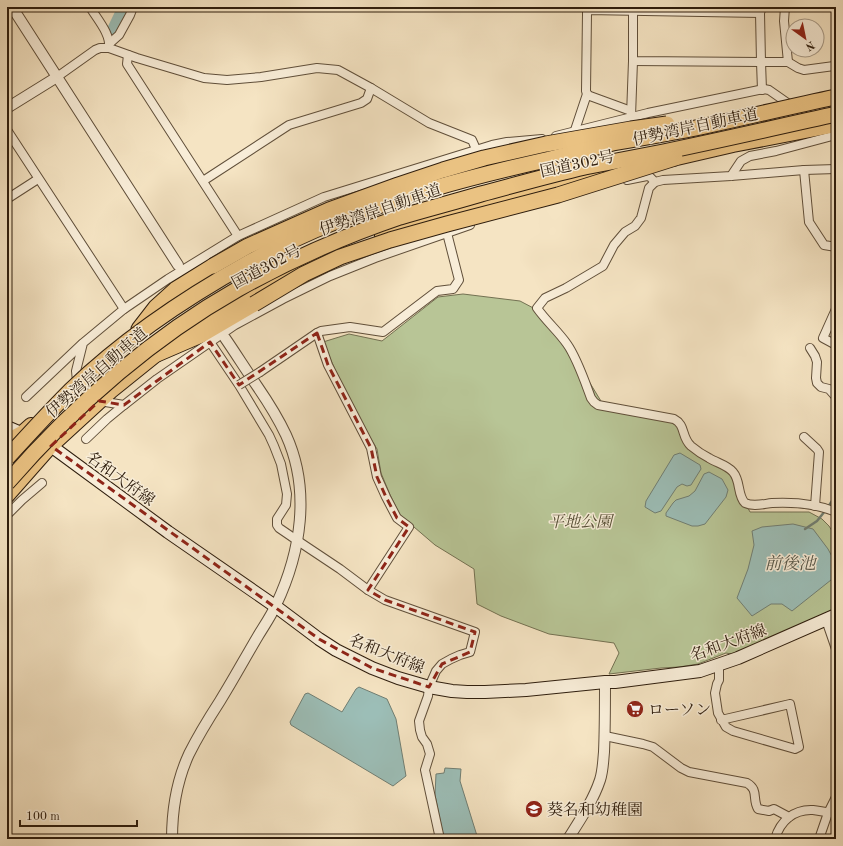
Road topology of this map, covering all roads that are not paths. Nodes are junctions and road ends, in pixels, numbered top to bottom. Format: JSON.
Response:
{"nodes":[{"id":1,"x":12,"y":7,"type":"edge"},
{"id":2,"x":90,"y":7,"type":"edge"},
{"id":3,"x":133,"y":7,"type":"edge"},
{"id":4,"x":785,"y":7,"type":"edge"},
{"id":5,"x":633,"y":9,"type":"edge"},
{"id":6,"x":761,"y":10,"type":"edge"},
{"id":7,"x":109,"y":46,"type":"junction"},
{"id":8,"x":128,"y":55,"type":"junction"},
{"id":9,"x":633,"y":61,"type":"junction"},
{"id":10,"x":761,"y":62,"type":"junction"},
{"id":11,"x":788,"y":62,"type":"junction"},
{"id":12,"x":834,"y":66,"type":"dead end"},
{"id":13,"x":57,"y":77,"type":"junction"},
{"id":14,"x":371,"y":88,"type":"junction"},
{"id":15,"x":762,"y":90,"type":"junction"},
{"id":16,"x":587,"y":94,"type":"junction"},
{"id":17,"x":836,"y":95,"type":"edge"},
{"id":18,"x":789,"y":104,"type":"junction"},
{"id":19,"x":7,"y":108,"type":"edge"},
{"id":20,"x":631,"y":114,"type":"junction"},
{"id":21,"x":836,"y":114,"type":"edge"},
{"id":22,"x":836,"y":125,"type":"edge"},
{"id":23,"x":693,"y":128,"type":"junction"},
{"id":24,"x":7,"y":130,"type":"edge"},
{"id":25,"x":575,"y":130,"type":"junction"},
{"id":26,"x":836,"y":135,"type":"edge"},
{"id":27,"x":736,"y":136,"type":"junction"},
{"id":28,"x":476,"y":150,"type":"junction"},
{"id":29,"x":836,"y":169,"type":"edge"},
{"id":30,"x":804,"y":170,"type":"junction"},
{"id":31,"x":731,"y":176,"type":"junction"},
{"id":32,"x":38,"y":179,"type":"junction"},
{"id":33,"x":202,"y":181,"type":"junction"},
{"id":34,"x":655,"y":182,"type":"junction"},
{"id":35,"x":7,"y":199,"type":"edge"},
{"id":36,"x":447,"y":233,"type":"junction"},
{"id":37,"x":238,"y":236,"type":"junction"},
{"id":38,"x":836,"y":247,"type":"edge"},
{"id":39,"x":178,"y":265,"type":"dead end"},
{"id":40,"x":124,"y":309,"type":"junction"},
{"id":41,"x":836,"y":309,"type":"edge"},
{"id":42,"x":139,"y":328,"type":"junction"},
{"id":43,"x":317,"y":333,"type":"junction"},
{"id":44,"x":225,"y":338,"type":"dead end"},
{"id":45,"x":210,"y":342,"type":"junction"},
{"id":46,"x":83,"y":343,"type":"junction"},
{"id":47,"x":836,"y":345,"type":"edge"},
{"id":48,"x":810,"y":348,"type":"dead end"},
{"id":49,"x":157,"y":354,"type":"junction"},
{"id":50,"x":77,"y":381,"type":"junction"},
{"id":51,"x":239,"y":386,"type":"junction"},
{"id":52,"x":26,"y":397,"type":"dead end"},
{"id":53,"x":836,"y":397,"type":"edge"},
{"id":54,"x":99,"y":402,"type":"junction"},
{"id":55,"x":124,"y":405,"type":"junction"},
{"id":56,"x":7,"y":427,"type":"edge"},
{"id":57,"x":22,"y":433,"type":"junction"},
{"id":58,"x":804,"y":437,"type":"dead end"},
{"id":59,"x":86,"y":439,"type":"dead end"},
{"id":60,"x":7,"y":441,"type":"edge"},
{"id":61,"x":52,"y":446,"type":"junction"},
{"id":62,"x":7,"y":458,"type":"edge"},
{"id":63,"x":7,"y":483,"type":"edge"},
{"id":64,"x":42,"y":483,"type":"dead end"},
{"id":65,"x":7,"y":496,"type":"edge"},
{"id":66,"x":826,"y":509,"type":"edge"},
{"id":67,"x":7,"y":515,"type":"edge"},
{"id":68,"x":298,"y":542,"type":"junction"},
{"id":69,"x":368,"y":590,"type":"junction"},
{"id":70,"x":276,"y":606,"type":"junction"},
{"id":71,"x":831,"y":617,"type":"edge"},
{"id":72,"x":836,"y":649,"type":"edge"},
{"id":73,"x":719,"y":664,"type":"junction"},
{"id":74,"x":605,"y":682,"type":"junction"},
{"id":75,"x":429,"y":687,"type":"junction"},
{"id":76,"x":721,"y":720,"type":"junction"},
{"id":77,"x":604,"y":736,"type":"junction"},
{"id":78,"x":836,"y":797,"type":"edge"},
{"id":79,"x":832,"y":813,"type":"edge"},
{"id":80,"x":789,"y":817,"type":"junction"},
{"id":81,"x":172,"y":839,"type":"edge"},
{"id":82,"x":440,"y":839,"type":"edge"},
{"id":83,"x":568,"y":839,"type":"edge"},
{"id":84,"x":775,"y":839,"type":"edge"},
{"id":85,"x":819,"y":839,"type":"edge"}],
"edges":[{"from":1,"to":13,"type":"street"},
{"from":2,"to":7,"type":"street"},
{"from":3,"to":7,"type":"street"},
{"from":4,"to":11,"type":"street"},
{"from":5,"to":6,"type":"street"},
{"from":5,"to":9,"type":"street"},
{"from":5,"to":16,"type":"street"},
{"from":6,"to":10,"type":"street"},
{"from":7,"to":8,"type":"street"},
{"from":7,"to":13,"type":"street"},
{"from":8,"to":14,"type":"street"},
{"from":8,"to":33,"type":"street"},
{"from":9,"to":10,"type":"street"},
{"from":9,"to":20,"type":"street"},
{"from":10,"to":11,"type":"street"},
{"from":10,"to":15,"type":"street"},
{"from":11,"to":12,"type":"street"},
{"from":13,"to":19,"type":"street"},
{"from":13,"to":39,"type":"street"},
{"from":14,"to":28,"type":"street"},
{"from":14,"to":33,"type":"street"},
{"from":15,"to":18,"type":"street"},
{"from":15,"to":20,"type":"street"},
{"from":16,"to":20,"type":"street"},
{"from":16,"to":25,"type":"street"},
{"from":17,"to":18,"type":"highway","name":"国道302号"},
{"from":17,"to":23,"type":"highway","name":"伊勢湾岸自動車道","bridge":true},
{"from":18,"to":42,"type":"highway","name":"国道302号"},
{"from":20,"to":25,"type":"street"},
{"from":21,"to":27,"type":"highway","name":"伊勢湾岸自動車道","bridge":true},
{"from":22,"to":49,"type":"highway","name":"国道302号"},
{"from":23,"to":42,"type":"highway","bridge":true},
{"from":23,"to":62,"type":"highway","name":"伊勢湾岸自動車道","bridge":true},
{"from":24,"to":32,"type":"street"},
{"from":25,"to":28,"type":"street"},
{"from":26,"to":31,"type":"street"},
{"from":27,"to":49,"type":"highway","bridge":true},
{"from":27,"to":63,"type":"highway","name":"伊勢湾岸自動車道","bridge":true},
{"from":28,"to":37,"type":"street"},
{"from":29,"to":30,"type":"street"},
{"from":30,"to":31,"type":"street"},
{"from":30,"to":38,"type":"street"},
{"from":31,"to":34,"type":"street"},
{"from":32,"to":35,"type":"street"},
{"from":32,"to":40,"type":"street"},
{"from":33,"to":37,"type":"street"},
{"from":34,"to":36,"type":"street"},
{"from":34,"to":66,"type":"street"},
{"from":36,"to":43,"type":"street"},
{"from":36,"to":45,"type":"street"},
{"from":37,"to":40,"type":"street"},
{"from":40,"to":46,"type":"street"},
{"from":41,"to":47,"type":"street"},
{"from":42,"to":50,"type":"highway","name":"国道302号"},
{"from":43,"to":51,"type":"street","bridge":true},
{"from":43,"to":69,"type":"street"},
{"from":44,"to":68,"type":"street"},
{"from":45,"to":51,"type":"street"},
{"from":45,"to":55,"type":"street"},
{"from":46,"to":50,"type":"street"},
{"from":46,"to":52,"type":"street"},
{"from":48,"to":53,"type":"street"},
{"from":49,"to":54,"type":"highway","name":"国道302号"},
{"from":50,"to":57,"type":"highway","name":"国道302号"},
{"from":51,"to":68,"type":"street"},
{"from":54,"to":55,"type":"street"},
{"from":54,"to":61,"type":"highway","name":"国道302号"},
{"from":55,"to":59,"type":"street"},
{"from":56,"to":57,"type":"main road","name":"名和大府線"},
{"from":57,"to":60,"type":"highway","name":"国道302号"},
{"from":57,"to":61,"type":"main road","name":"名和大府線"},
{"from":58,"to":66,"type":"street"},
{"from":61,"to":65,"type":"highway","name":"国道302号"},
{"from":61,"to":70,"type":"main road","name":"名和大府線"},
{"from":64,"to":67,"type":"street"},
{"from":68,"to":69,"type":"street"},
{"from":68,"to":70,"type":"street"},
{"from":69,"to":75,"type":"street"},
{"from":70,"to":75,"type":"main road","name":"名和大府線"},
{"from":70,"to":81,"type":"street"},
{"from":71,"to":72,"type":"street"},
{"from":71,"to":73,"type":"main road","name":"名和大府線"},
{"from":73,"to":74,"type":"main road","name":"名和大府線"},
{"from":73,"to":76,"type":"street"},
{"from":74,"to":75,"type":"main road","name":"名和大府線"},
{"from":74,"to":77,"type":"street"},
{"from":75,"to":82,"type":"street"},
{"from":76,"to":76,"type":"street"},
{"from":77,"to":80,"type":"street"},
{"from":77,"to":83,"type":"street"},
{"from":78,"to":79,"type":"street"},
{"from":79,"to":80,"type":"street"},
{"from":79,"to":85,"type":"street"},
{"from":80,"to":84,"type":"street"}]}
